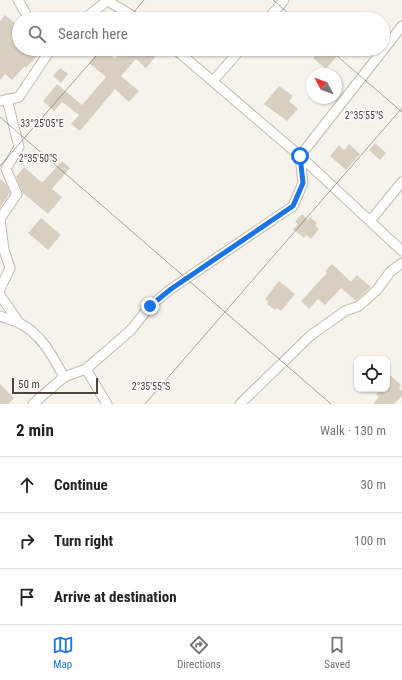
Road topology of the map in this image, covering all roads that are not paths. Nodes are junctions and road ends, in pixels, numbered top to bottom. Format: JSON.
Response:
{"nodes":[{"id":1,"x":18,"y":0,"type":"edge"},
{"id":2,"x":106,"y":0,"type":"edge"},
{"id":3,"x":284,"y":0,"type":"edge"},
{"id":4,"x":25,"y":12,"type":"edge"},
{"id":5,"x":92,"y":12,"type":"edge"},
{"id":6,"x":126,"y":12,"type":"edge"},
{"id":7,"x":274,"y":12,"type":"edge"},
{"id":8,"x":402,"y":26,"type":"edge"},
{"id":9,"x":390,"y":41,"type":"edge"},
{"id":10,"x":46,"y":56,"type":"edge"},
{"id":11,"x":183,"y":56,"type":"edge"},
{"id":12,"x":235,"y":56,"type":"edge"},
{"id":13,"x":378,"y":56,"type":"edge"},
{"id":14,"x":212,"y":81,"type":"junction"},
{"id":15,"x":3,"y":100,"type":"edge"},
{"id":16,"x":300,"y":156,"type":"junction"},
{"id":17,"x":402,"y":182,"type":"edge"},
{"id":18,"x":370,"y":221,"type":"junction"},
{"id":19,"x":402,"y":251,"type":"edge"},
{"id":20,"x":402,"y":263,"type":"edge"},
{"id":21,"x":0,"y":289,"type":"edge"},
{"id":22,"x":0,"y":295,"type":"edge"},
{"id":23,"x":0,"y":316,"type":"edge"},
{"id":24,"x":20,"y":324,"type":"junction"},
{"id":25,"x":86,"y":368,"type":"junction"},
{"id":26,"x":64,"y":377,"type":"junction"},
{"id":27,"x":32,"y":404,"type":"edge"},
{"id":28,"x":107,"y":404,"type":"edge"},
{"id":29,"x":240,"y":404,"type":"edge"}],
"edges":[{"from":1,"to":4,"type":"street"},
{"from":2,"to":5,"type":"street"},
{"from":2,"to":6,"type":"street"},
{"from":3,"to":7,"type":"street"},
{"from":8,"to":9,"type":"street"},
{"from":10,"to":15,"type":"street"},
{"from":11,"to":14,"type":"street"},
{"from":12,"to":14,"type":"street"},
{"from":13,"to":16,"type":"street"},
{"from":14,"to":16,"type":"street"},
{"from":15,"to":21,"type":"street"},
{"from":16,"to":18,"type":"street"},
{"from":16,"to":25,"type":"street"},
{"from":17,"to":18,"type":"street"},
{"from":18,"to":19,"type":"street"},
{"from":20,"to":29,"type":"street"},
{"from":22,"to":24,"type":"street"},
{"from":23,"to":24,"type":"street"},
{"from":24,"to":26,"type":"street"},
{"from":25,"to":26,"type":"street"},
{"from":25,"to":28,"type":"street"},
{"from":26,"to":27,"type":"street"}]}
